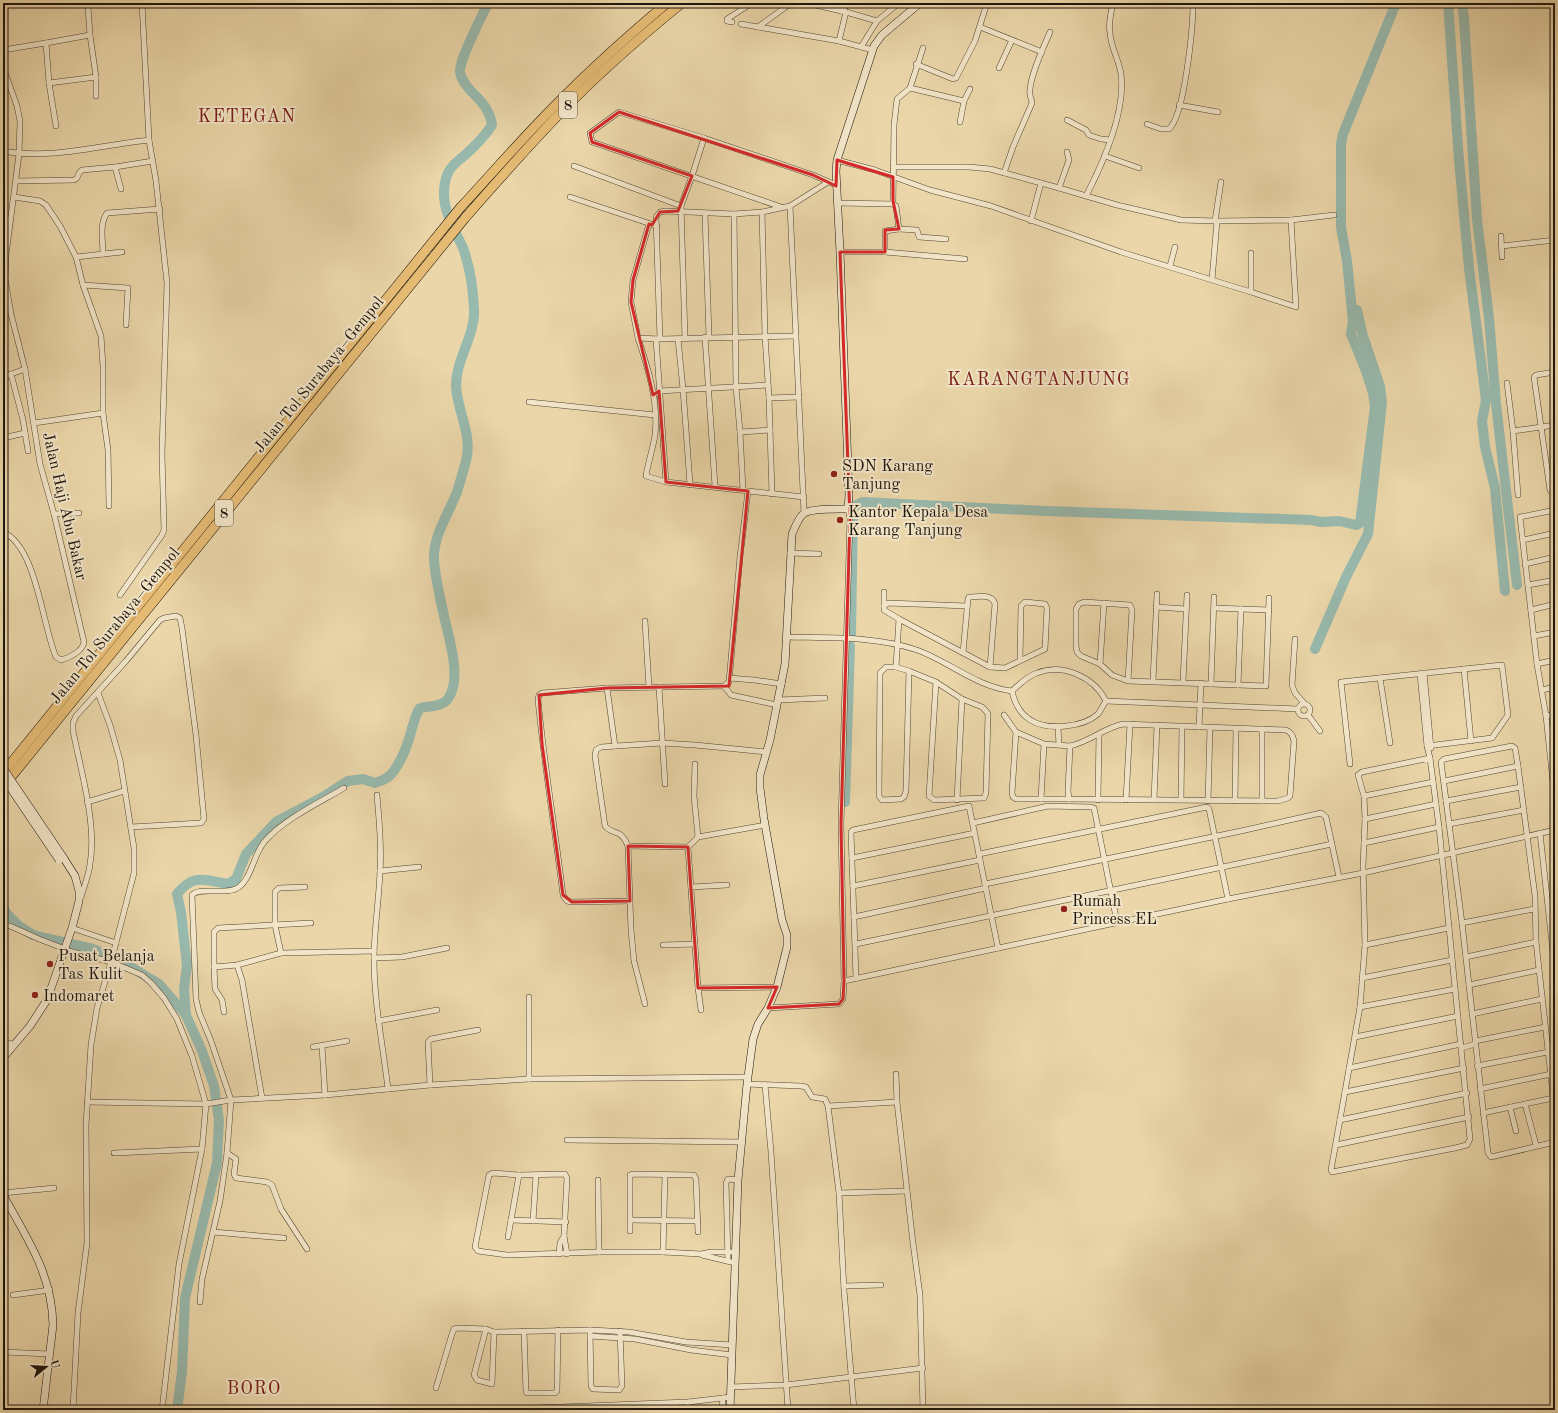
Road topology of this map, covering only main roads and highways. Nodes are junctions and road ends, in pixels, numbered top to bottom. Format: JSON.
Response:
{"nodes":[{"id":1,"x":667,"y":3,"type":"edge"},
{"id":2,"x":682,"y":3,"type":"edge"},
{"id":3,"x":442,"y":237,"type":"junction"},
{"id":4,"x":3,"y":773,"type":"edge"},
{"id":5,"x":3,"y":786,"type":"edge"}],
"edges":[{"from":1,"to":3,"type":"highway","name":"Jalan Tol Surabaya–Gempol","number":"8"},
{"from":2,"to":3,"type":"highway","name":"Jalan Tol Surabaya–Gempol","number":"8"},
{"from":3,"to":4,"type":"highway","name":"Jalan Tol Surabaya–Gempol","number":"8"},
{"from":3,"to":5,"type":"highway","name":"Jalan Tol Surabaya–Gempol","number":"8"}]}
